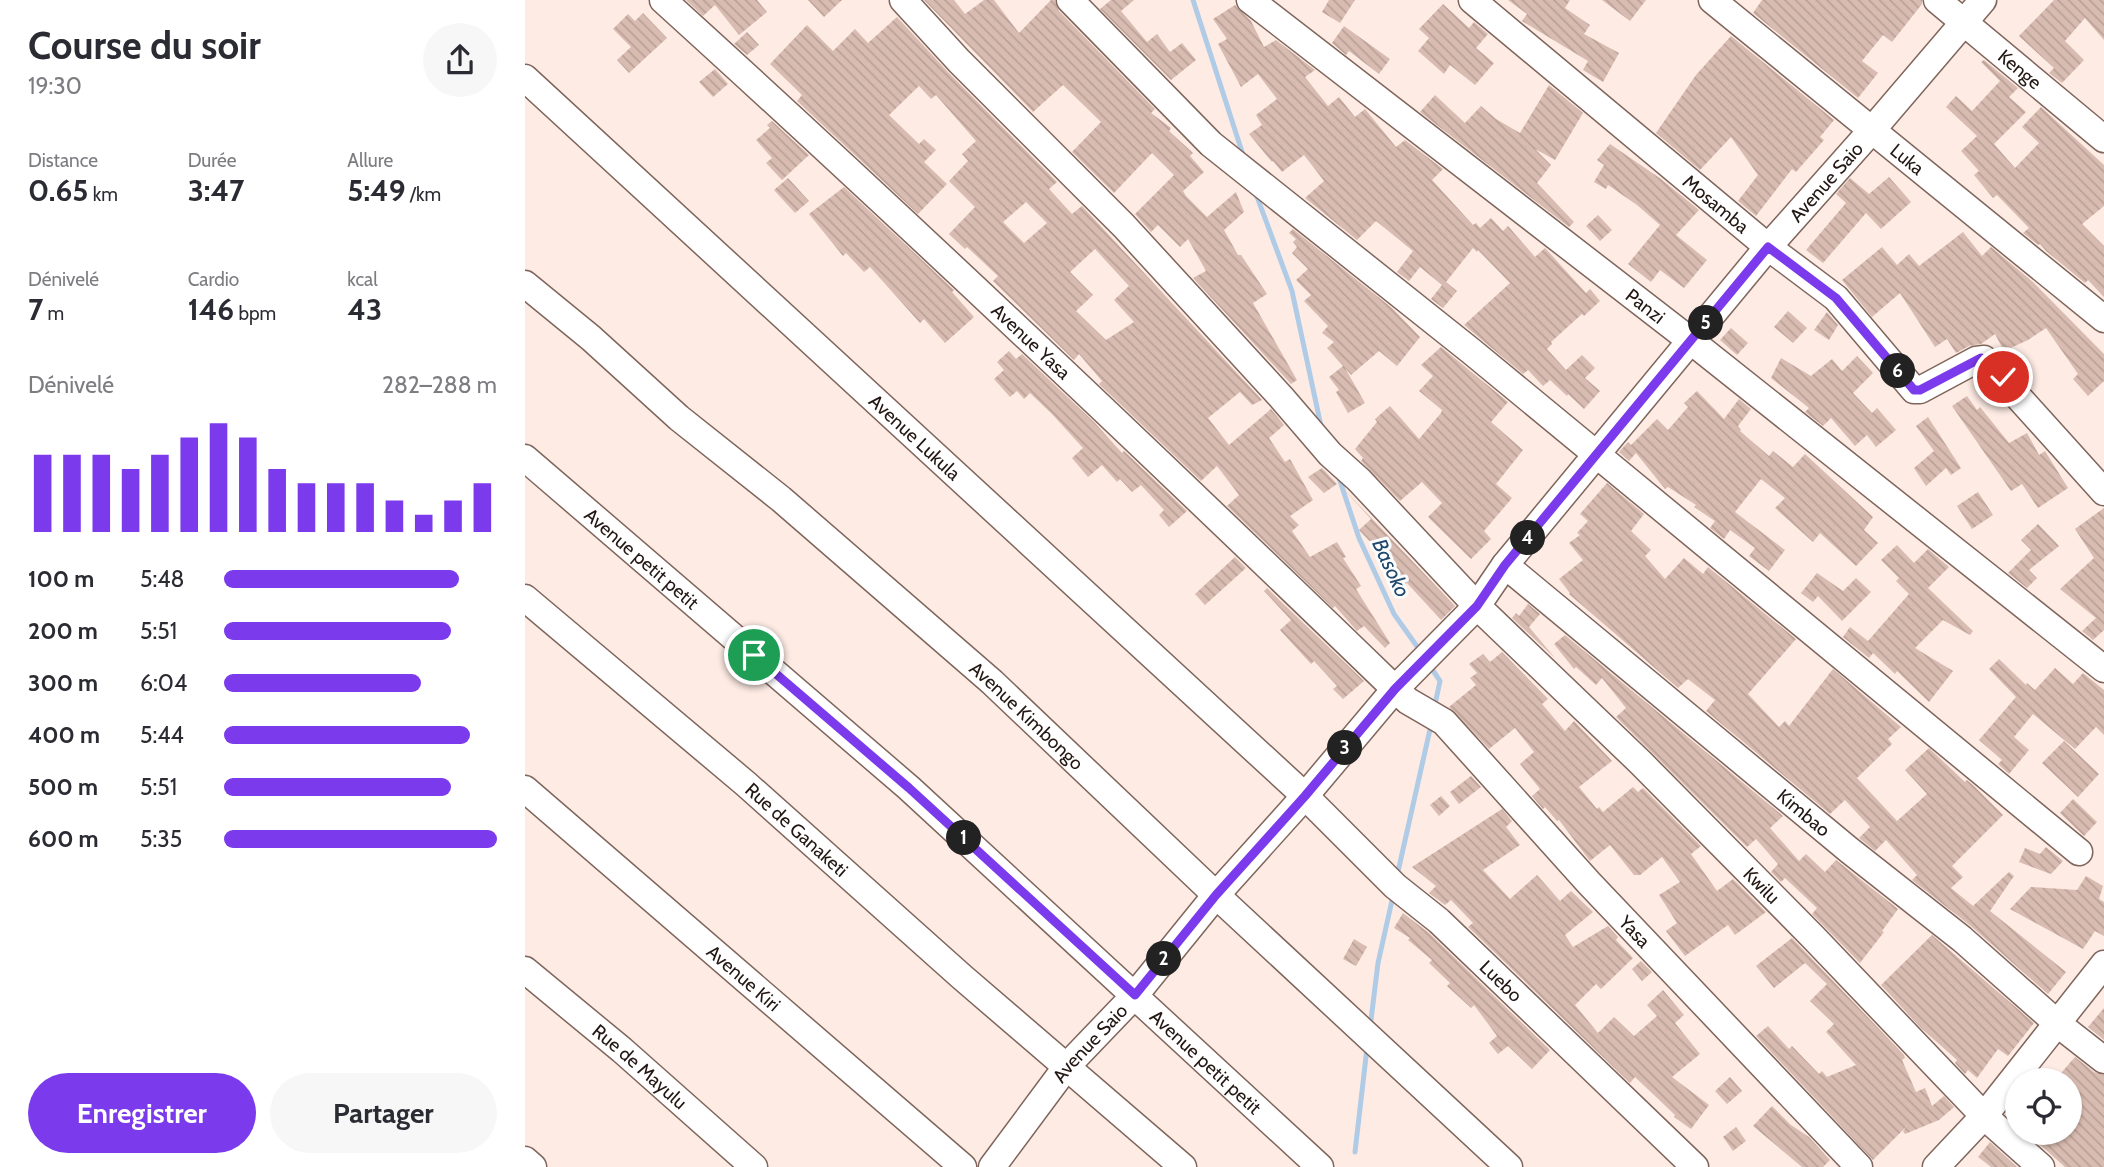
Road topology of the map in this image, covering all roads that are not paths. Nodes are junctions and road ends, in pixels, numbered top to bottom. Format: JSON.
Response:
{"nodes":[{"id":1,"x":663,"y":0,"type":"edge"},
{"id":2,"x":903,"y":0,"type":"edge"},
{"id":3,"x":1070,"y":0,"type":"edge"},
{"id":4,"x":1250,"y":0,"type":"edge"},
{"id":5,"x":1472,"y":0,"type":"edge"},
{"id":6,"x":1712,"y":0,"type":"edge"},
{"id":7,"x":1937,"y":0,"type":"edge"},
{"id":8,"x":1983,"y":0,"type":"edge"},
{"id":9,"x":1964,"y":22,"type":"junction"},
{"id":10,"x":525,"y":78,"type":"edge"},
{"id":11,"x":1872,"y":130,"type":"junction"},
{"id":12,"x":2104,"y":139,"type":"edge"},
{"id":13,"x":1768,"y":247,"type":"junction"},
{"id":14,"x":525,"y":284,"type":"edge"},
{"id":15,"x":2104,"y":319,"type":"edge"},
{"id":16,"x":1691,"y":341,"type":"junction"},
{"id":17,"x":1596,"y":456,"type":"junction"},
{"id":18,"x":525,"y":458,"type":"edge"},
{"id":19,"x":2104,"y":492,"type":"edge"},
{"id":20,"x":1505,"y":565,"type":"junction"},
{"id":21,"x":525,"y":598,"type":"edge"},
{"id":22,"x":1477,"y":606,"type":"junction"},
{"id":23,"x":2104,"y":669,"type":"edge"},
{"id":24,"x":1401,"y":695,"type":"junction"},
{"id":25,"x":525,"y":789,"type":"edge"},
{"id":26,"x":1305,"y":796,"type":"junction"},
{"id":27,"x":2079,"y":852,"type":"dead end"},
{"id":28,"x":1216,"y":895,"type":"junction"},
{"id":29,"x":2104,"y":964,"type":"edge"},
{"id":30,"x":525,"y":970,"type":"edge"},
{"id":31,"x":1135,"y":995,"type":"junction"},
{"id":32,"x":2058,"y":1024,"type":"junction"},
{"id":33,"x":2104,"y":1060,"type":"edge"},
{"id":34,"x":1067,"y":1066,"type":"junction"},
{"id":35,"x":1984,"y":1116,"type":"junction"},
{"id":36,"x":525,"y":1160,"type":"edge"},
{"id":37,"x":533,"y":1167,"type":"edge"},
{"id":38,"x":754,"y":1167,"type":"edge"},
{"id":39,"x":963,"y":1167,"type":"edge"},
{"id":40,"x":992,"y":1167,"type":"edge"},
{"id":41,"x":1183,"y":1167,"type":"edge"},
{"id":42,"x":1320,"y":1167,"type":"edge"},
{"id":43,"x":1509,"y":1167,"type":"edge"},
{"id":44,"x":1695,"y":1167,"type":"edge"},
{"id":45,"x":1859,"y":1167,"type":"edge"},
{"id":46,"x":1936,"y":1167,"type":"edge"},
{"id":47,"x":2041,"y":1167,"type":"edge"}],
"edges":[{"from":1,"to":24,"type":"street","name":"Avenue Yasa"},
{"from":2,"to":22,"type":"street","name":"Kwilu"},
{"from":3,"to":17,"type":"street"},
{"from":4,"to":16,"type":"street","name":"Panzi"},
{"from":5,"to":13,"type":"street","name":"Mosamba"},
{"from":6,"to":11,"type":"street","name":"Luka"},
{"from":7,"to":9,"type":"street","name":"Kenge"},
{"from":8,"to":9,"type":"street","name":"Avenue Saio"},
{"from":9,"to":11,"type":"street","name":"Avenue Saio"},
{"from":9,"to":12,"type":"street","name":"Kenge"},
{"from":10,"to":26,"type":"street","name":"Avenue Lukula"},
{"from":11,"to":13,"type":"street","name":"Avenue Saio"},
{"from":11,"to":15,"type":"street","name":"Luka"},
{"from":13,"to":16,"type":"street","name":"Avenue Saio"},
{"from":13,"to":19,"type":"street","name":"Mosamba"},
{"from":14,"to":28,"type":"street","name":"Avenue Kimbongo"},
{"from":16,"to":17,"type":"street","name":"Avenue Saio"},
{"from":16,"to":23,"type":"street","name":"Panzi"},
{"from":17,"to":20,"type":"street","name":"Avenue Saio"},
{"from":17,"to":27,"type":"street"},
{"from":18,"to":31,"type":"street","name":"Avenue petit petit"},
{"from":20,"to":22,"type":"street","name":"Avenue Saio"},
{"from":20,"to":32,"type":"street","name":"Kimbao"},
{"from":21,"to":34,"type":"street","name":"Rue de Ganaketi"},
{"from":22,"to":24,"type":"street","name":"Avenue Saio"},
{"from":22,"to":35,"type":"street","name":"Kwilu"},
{"from":24,"to":26,"type":"street","name":"Avenue Saio"},
{"from":24,"to":45,"type":"street","name":"Yasa"},
{"from":25,"to":39,"type":"street","name":"Avenue Kiri"},
{"from":26,"to":28,"type":"street","name":"Avenue Saio"},
{"from":26,"to":44,"type":"street","name":"Luebo"},
{"from":28,"to":31,"type":"street","name":"Avenue Saio"},
{"from":28,"to":43,"type":"street","name":"Avenue Kimbongo"},
{"from":29,"to":32,"type":"street"},
{"from":30,"to":38,"type":"street","name":"Rue de Mayulu"},
{"from":31,"to":34,"type":"street","name":"Avenue Saio"},
{"from":31,"to":42,"type":"street","name":"Avenue petit petit"},
{"from":32,"to":33,"type":"street","name":"Kimbao"},
{"from":32,"to":35,"type":"street"},
{"from":34,"to":40,"type":"street","name":"Avenue Saio"},
{"from":34,"to":41,"type":"street","name":"Rue de Ganaketi"},
{"from":35,"to":46,"type":"street"},
{"from":35,"to":47,"type":"street","name":"Kwilu"},
{"from":36,"to":37,"type":"street"}]}
